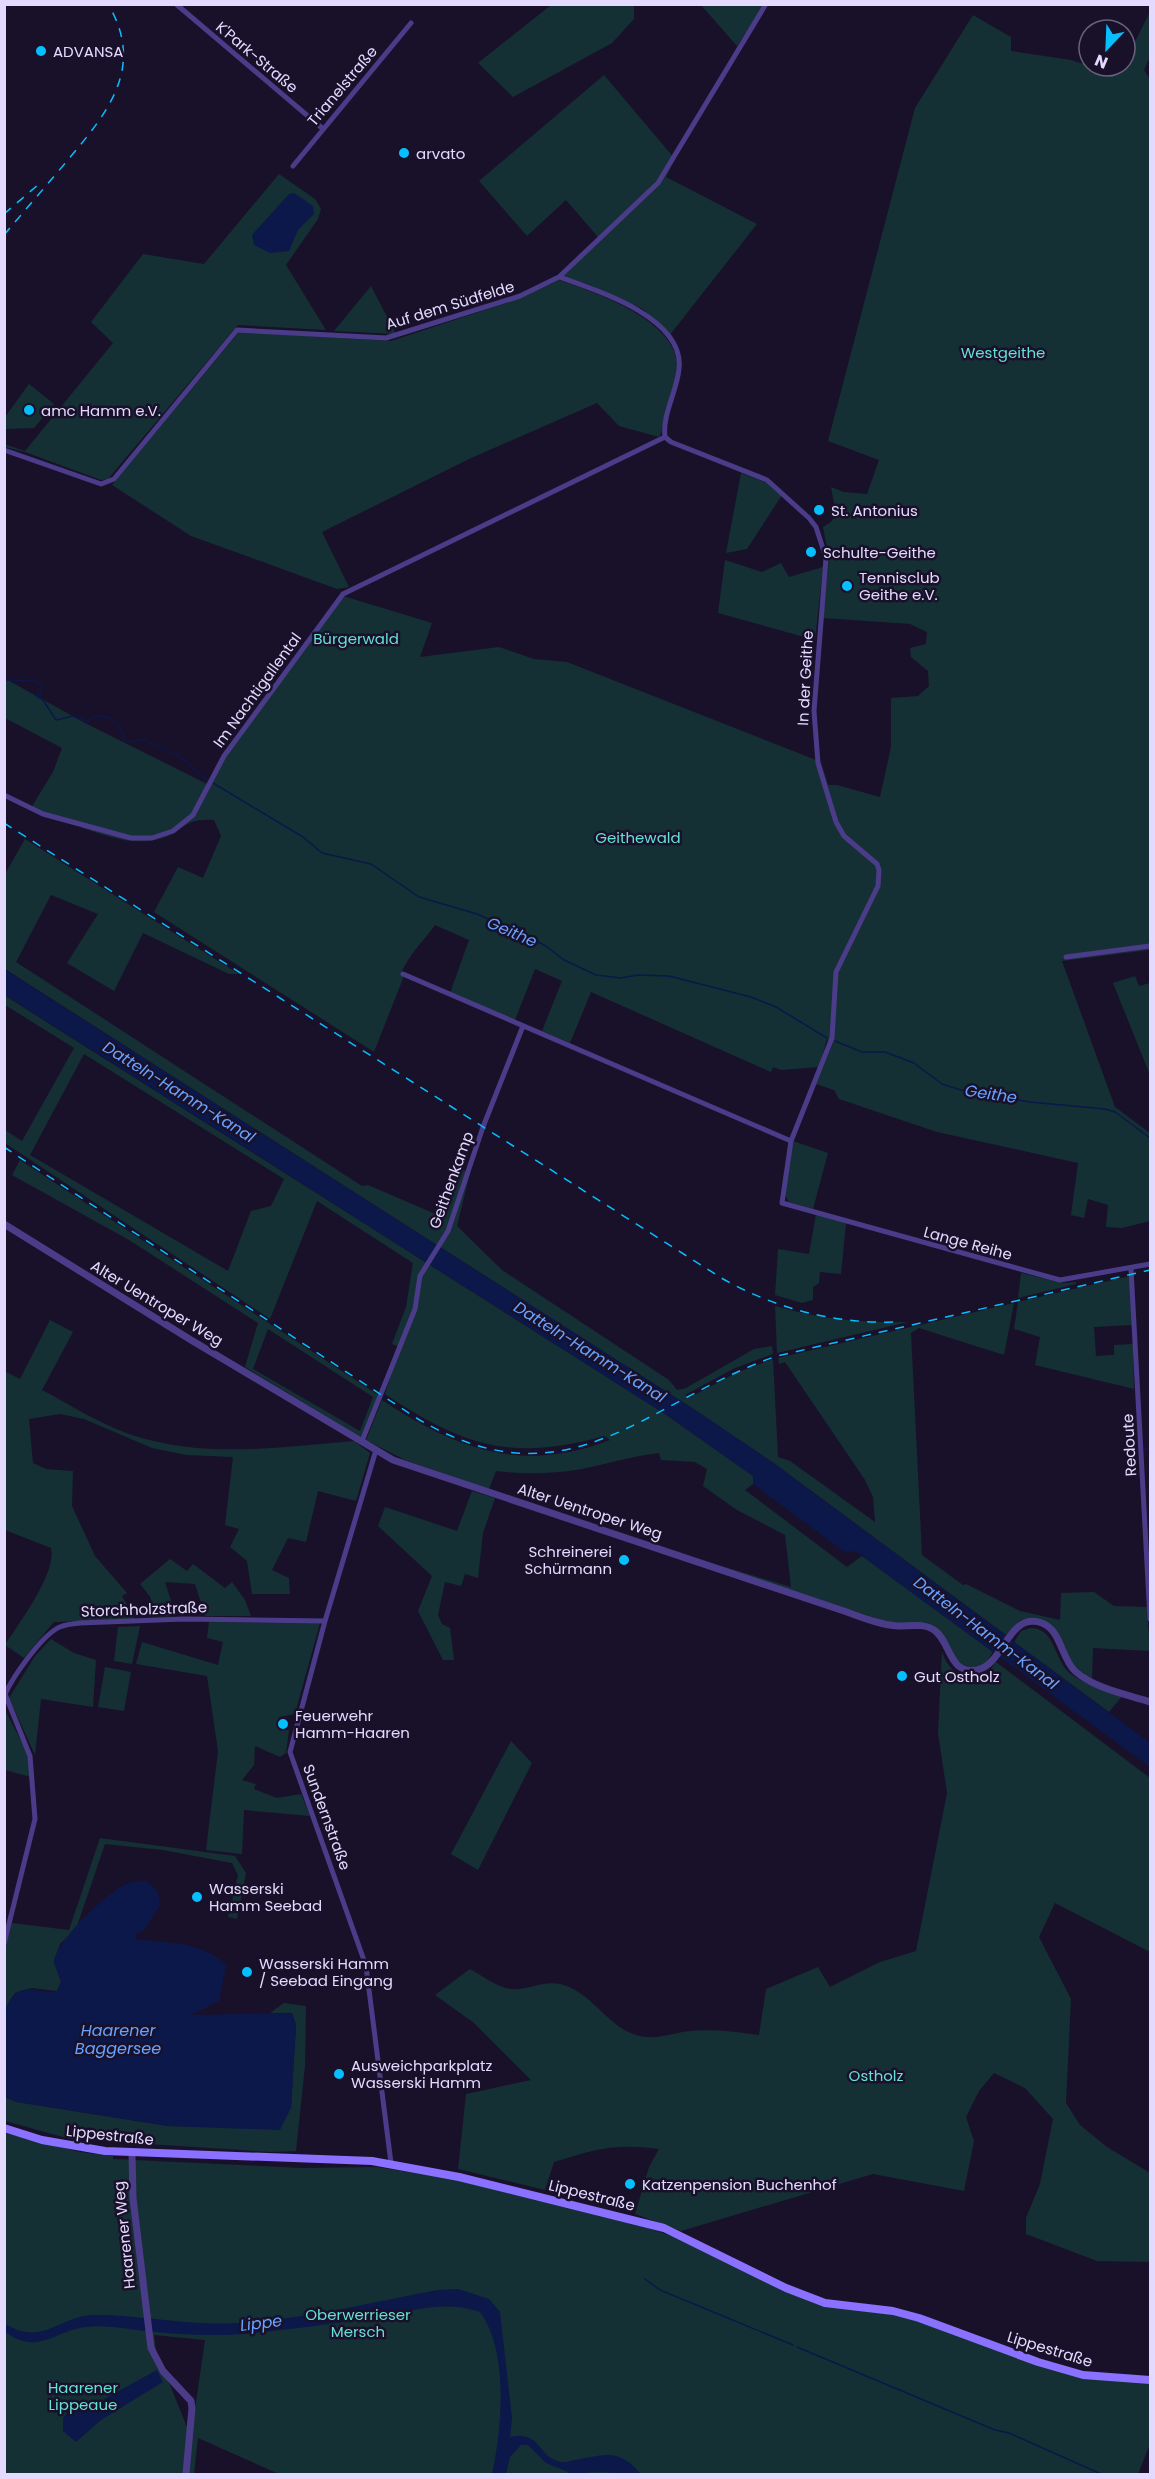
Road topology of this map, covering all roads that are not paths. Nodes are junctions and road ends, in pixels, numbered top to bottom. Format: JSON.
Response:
{"nodes":[{"id":1,"x":176,"y":4,"type":"edge"},
{"id":2,"x":766,"y":4,"type":"edge"},
{"id":3,"x":411,"y":23,"type":"dead end"},
{"id":4,"x":322,"y":128,"type":"junction"},
{"id":5,"x":292,"y":166,"type":"dead end"},
{"id":6,"x":559,"y":277,"type":"junction"},
{"id":7,"x":665,"y":437,"type":"junction"},
{"id":8,"x":4,"y":450,"type":"edge"},
{"id":9,"x":4,"y":795,"type":"edge"},
{"id":10,"x":1150,"y":946,"type":"edge"},
{"id":11,"x":1066,"y":957,"type":"dead end"},
{"id":12,"x":403,"y":974,"type":"dead end"},
{"id":13,"x":523,"y":1026,"type":"junction"},
{"id":14,"x":791,"y":1141,"type":"junction"},
{"id":15,"x":782,"y":1203,"type":"joint"},
{"id":16,"x":4,"y":1224,"type":"edge"},
{"id":17,"x":1150,"y":1264,"type":"edge"},
{"id":18,"x":1131,"y":1269,"type":"junction"},
{"id":19,"x":362,"y":1442,"type":"junction"},
{"id":20,"x":376,"y":1450,"type":"junction"},
{"id":21,"x":1150,"y":1619,"type":"edge"},
{"id":22,"x":325,"y":1621,"type":"junction"},
{"id":23,"x":1150,"y":1702,"type":"edge"},
{"id":24,"x":4,"y":1944,"type":"edge"},
{"id":25,"x":4,"y":2128,"type":"edge"},
{"id":26,"x":132,"y":2152,"type":"junction"},
{"id":27,"x":391,"y":2163,"type":"junction"},
{"id":28,"x":1150,"y":2380,"type":"edge"},
{"id":29,"x":186,"y":2475,"type":"edge"}],
"edges":[{"from":1,"to":4,"type":"street","name":"K'Park-Straße"},
{"from":2,"to":6,"type":"street","name":"Auf dem Südfelde"},
{"from":3,"to":4,"type":"street","name":"Trianelstraße"},
{"from":4,"to":5,"type":"street","name":"Trianelstraße"},
{"from":6,"to":7,"type":"street"},
{"from":6,"to":8,"type":"street","name":"Auf dem Südfelde"},
{"from":7,"to":9,"type":"street","name":"Im Nachtigallental"},
{"from":7,"to":14,"type":"street","name":"In der Geithe"},
{"from":10,"to":11,"type":"street"},
{"from":12,"to":13,"type":"street"},
{"from":13,"to":14,"type":"street"},
{"from":13,"to":19,"type":"street","name":"Geithenkamp"},
{"from":14,"to":15,"type":"street","name":"In der Geithe"},
{"from":15,"to":18,"type":"street","name":"Lange Reihe"},
{"from":16,"to":19,"type":"street","name":"Alter Uentroper Weg"},
{"from":17,"to":18,"type":"street","name":"Lange Reihe"},
{"from":18,"to":21,"type":"street","name":"Redoute"},
{"from":19,"to":20,"type":"street","name":"Alter Uentroper Weg"},
{"from":20,"to":22,"type":"street","name":"Sundernstraße"},
{"from":20,"to":23,"type":"street","name":"Alter Uentroper Weg"},
{"from":22,"to":24,"type":"street","name":"Storchholzstraße"},
{"from":22,"to":27,"type":"street","name":"Sundernstraße"},
{"from":25,"to":26,"type":"main road","name":"Lippestraße"},
{"from":26,"to":27,"type":"main road","name":"Lippestraße"},
{"from":26,"to":29,"type":"street","name":"Haarener Weg"},
{"from":27,"to":28,"type":"main road","name":"Lippestraße"}]}
